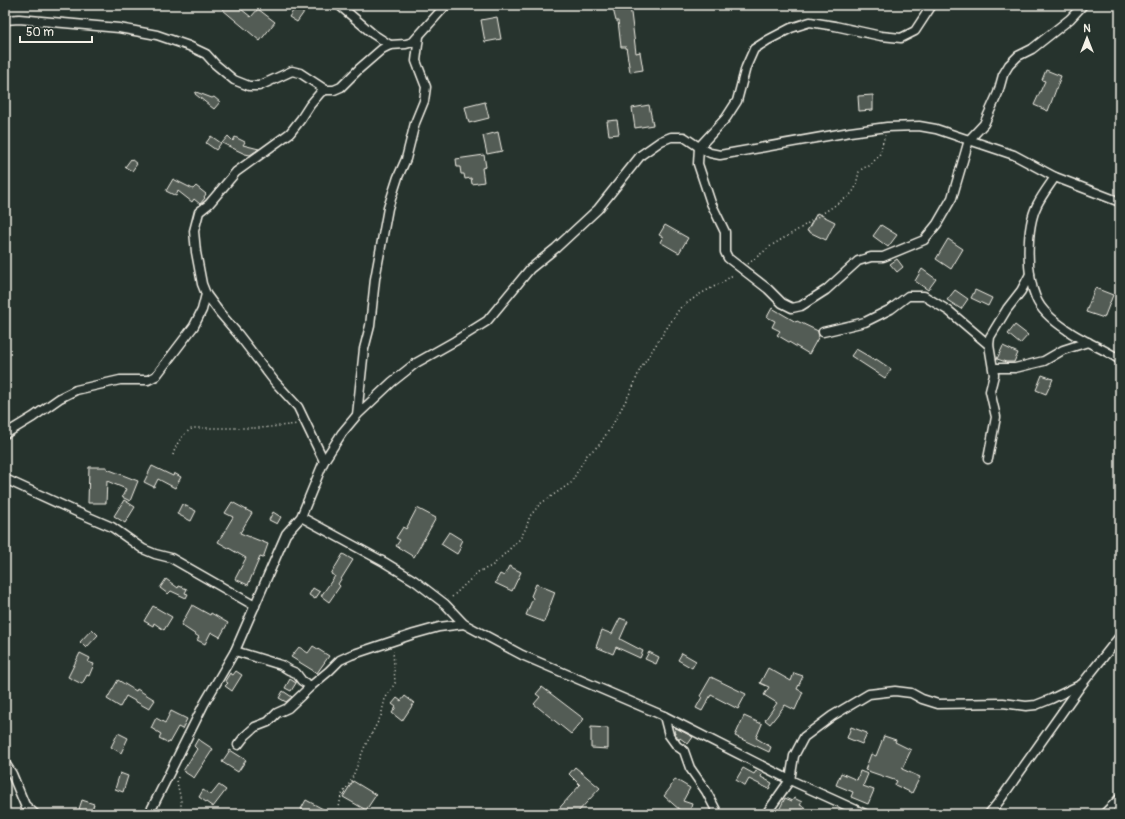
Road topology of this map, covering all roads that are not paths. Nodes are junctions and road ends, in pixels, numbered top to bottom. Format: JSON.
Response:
{"nodes":[{"id":1,"x":339,"y":5,"type":"edge"},
{"id":2,"x":446,"y":5,"type":"edge"},
{"id":3,"x":932,"y":5,"type":"edge"},
{"id":4,"x":1084,"y":5,"type":"edge"},
{"id":5,"x":5,"y":20,"type":"edge"},
{"id":6,"x":420,"y":36,"type":"junction"},
{"id":7,"x":390,"y":45,"type":"junction"},
{"id":8,"x":326,"y":90,"type":"junction"},
{"id":9,"x":968,"y":140,"type":"junction"},
{"id":10,"x":699,"y":147,"type":"junction"},
{"id":11,"x":1055,"y":176,"type":"junction"},
{"id":12,"x":1120,"y":202,"type":"edge"},
{"id":13,"x":1030,"y":274,"type":"junction"},
{"id":14,"x":206,"y":294,"type":"junction"},
{"id":15,"x":823,"y":332,"type":"dead end"},
{"id":16,"x":1088,"y":342,"type":"junction"},
{"id":17,"x":989,"y":345,"type":"junction"},
{"id":18,"x":1116,"y":353,"type":"edge"},
{"id":19,"x":1120,"y":360,"type":"edge"},
{"id":20,"x":994,"y":368,"type":"junction"},
{"id":21,"x":357,"y":415,"type":"junction"},
{"id":22,"x":5,"y":434,"type":"edge"},
{"id":23,"x":988,"y":459,"type":"dead end"},
{"id":24,"x":324,"y":461,"type":"junction"},
{"id":25,"x":5,"y":479,"type":"edge"},
{"id":26,"x":301,"y":517,"type":"junction"},
{"id":27,"x":255,"y":606,"type":"junction"},
{"id":28,"x":464,"y":624,"type":"junction"},
{"id":29,"x":1120,"y":636,"type":"edge"},
{"id":30,"x":235,"y":651,"type":"junction"},
{"id":31,"x":1082,"y":684,"type":"junction"},
{"id":32,"x":311,"y":686,"type":"junction"},
{"id":33,"x":664,"y":716,"type":"junction"},
{"id":34,"x":238,"y":745,"type":"dead end"},
{"id":35,"x":5,"y":763,"type":"edge"},
{"id":36,"x":790,"y":780,"type":"junction"},
{"id":37,"x":1120,"y":798,"type":"edge"},
{"id":38,"x":35,"y":814,"type":"edge"},
{"id":39,"x":149,"y":814,"type":"edge"},
{"id":40,"x":718,"y":814,"type":"edge"},
{"id":41,"x":766,"y":814,"type":"edge"},
{"id":42,"x":865,"y":814,"type":"edge"},
{"id":43,"x":989,"y":814,"type":"edge"},
{"id":44,"x":1104,"y":814,"type":"edge"}],
"edges":[{"from":1,"to":7,"type":"street"},
{"from":2,"to":6,"type":"street"},
{"from":3,"to":10,"type":"street"},
{"from":4,"to":9,"type":"street"},
{"from":5,"to":8,"type":"street"},
{"from":6,"to":7,"type":"street"},
{"from":6,"to":21,"type":"street"},
{"from":7,"to":8,"type":"street"},
{"from":8,"to":14,"type":"street"},
{"from":9,"to":10,"type":"street"},
{"from":9,"to":10,"type":"street"},
{"from":9,"to":11,"type":"street"},
{"from":10,"to":21,"type":"street"},
{"from":11,"to":12,"type":"street"},
{"from":11,"to":13,"type":"street"},
{"from":13,"to":16,"type":"street"},
{"from":13,"to":17,"type":"street"},
{"from":14,"to":22,"type":"street"},
{"from":14,"to":24,"type":"street"},
{"from":15,"to":17,"type":"street"},
{"from":16,"to":18,"type":"street"},
{"from":16,"to":20,"type":"street"},
{"from":17,"to":20,"type":"street"},
{"from":18,"to":19,"type":"street"},
{"from":20,"to":23,"type":"street"},
{"from":21,"to":24,"type":"street"},
{"from":24,"to":26,"type":"street"},
{"from":25,"to":27,"type":"street"},
{"from":26,"to":27,"type":"street"},
{"from":26,"to":28,"type":"street"},
{"from":27,"to":30,"type":"street"},
{"from":28,"to":32,"type":"street"},
{"from":28,"to":33,"type":"street"},
{"from":29,"to":31,"type":"street"},
{"from":30,"to":32,"type":"street"},
{"from":30,"to":39,"type":"street"},
{"from":31,"to":36,"type":"street"},
{"from":31,"to":43,"type":"street"},
{"from":32,"to":34,"type":"street"},
{"from":33,"to":36,"type":"street"},
{"from":33,"to":40,"type":"street"},
{"from":35,"to":38,"type":"street"},
{"from":36,"to":41,"type":"street"},
{"from":36,"to":42,"type":"street"},
{"from":37,"to":44,"type":"street"}]}
